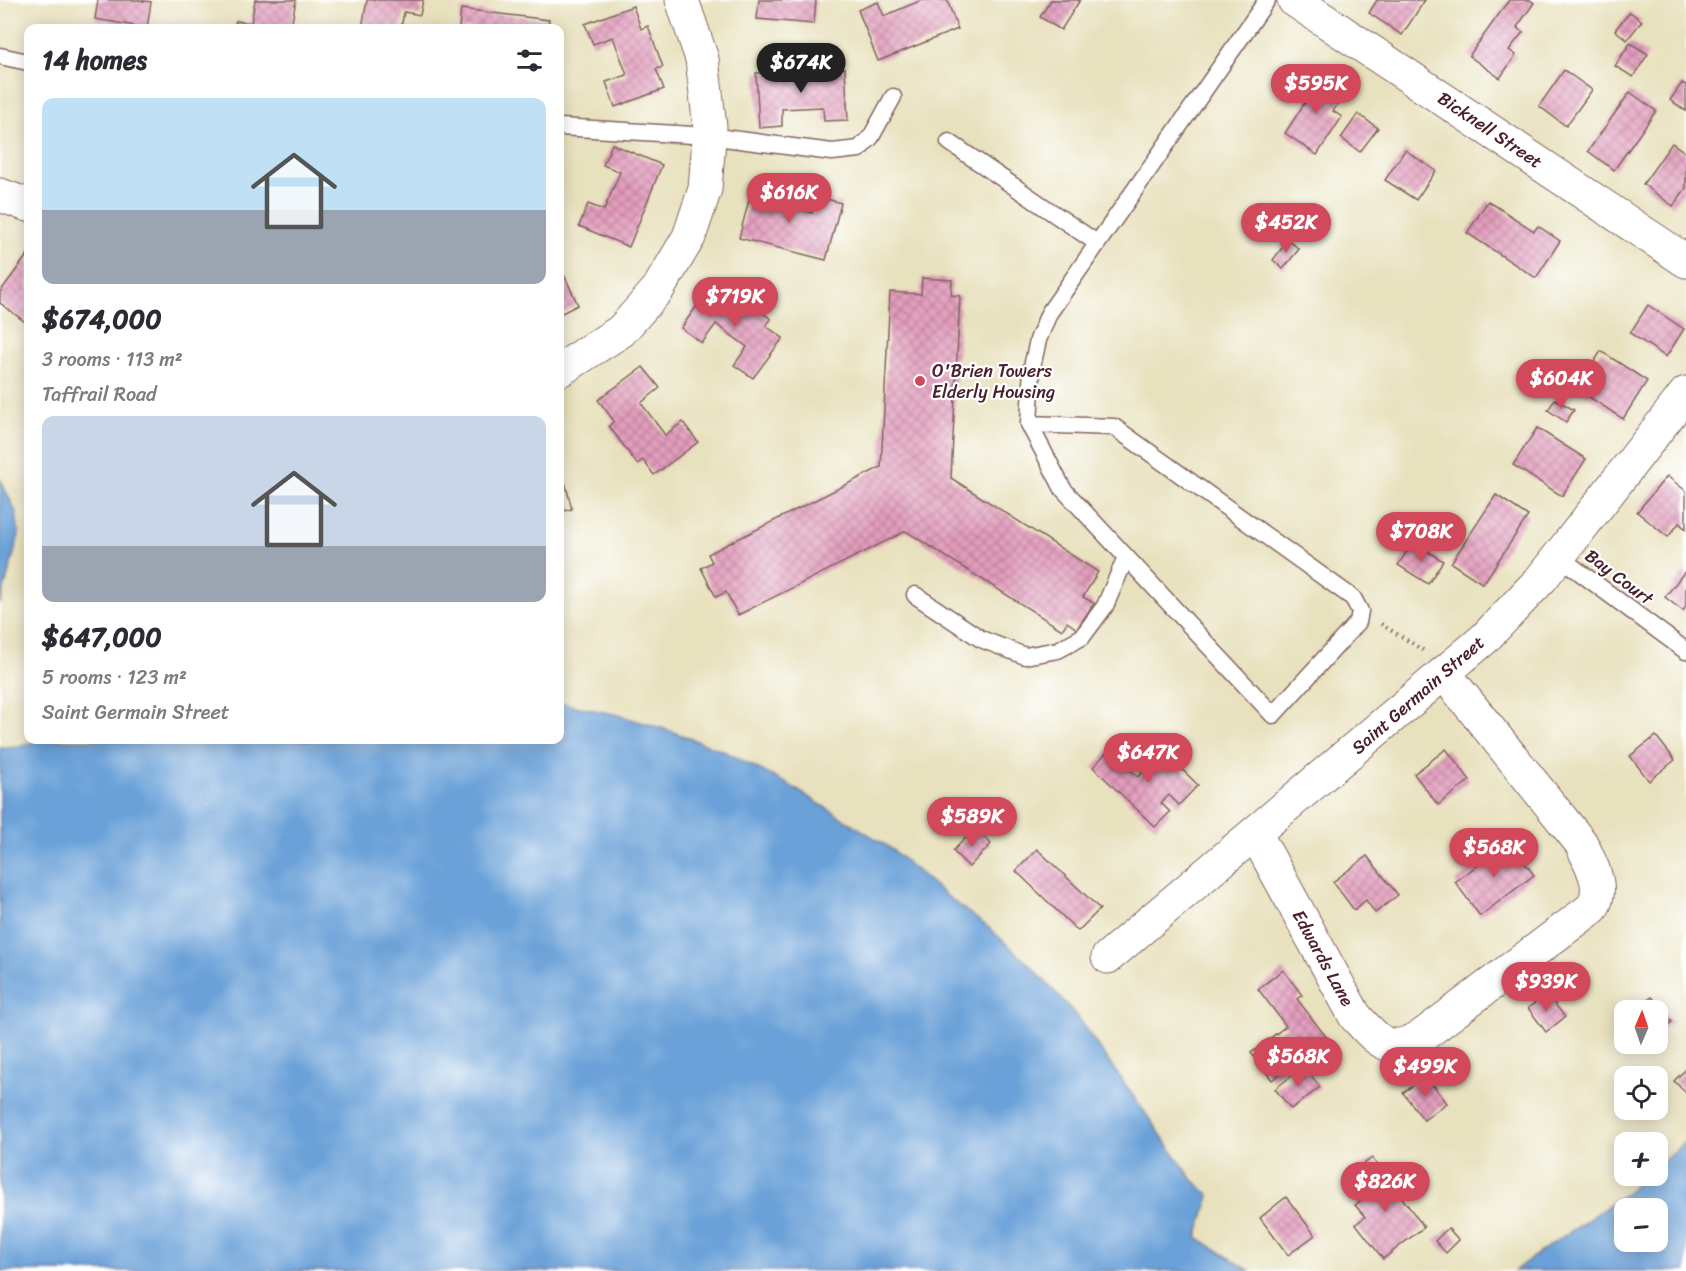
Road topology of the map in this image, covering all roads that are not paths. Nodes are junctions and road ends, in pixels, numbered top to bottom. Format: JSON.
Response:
{"nodes":[{"id":1,"x":682,"y":0,"type":"edge"},
{"id":2,"x":1267,"y":0,"type":"edge"},
{"id":3,"x":1305,"y":3,"type":"edge"},
{"id":4,"x":0,"y":56,"type":"edge"},
{"id":5,"x":24,"y":61,"type":"edge"},
{"id":6,"x":893,"y":97,"type":"dead end"},
{"id":7,"x":564,"y":127,"type":"edge"},
{"id":8,"x":709,"y":136,"type":"junction"},
{"id":9,"x":949,"y":142,"type":"dead end"},
{"id":10,"x":0,"y":195,"type":"edge"},
{"id":11,"x":24,"y":204,"type":"edge"},
{"id":12,"x":1097,"y":243,"type":"junction"},
{"id":13,"x":1682,"y":250,"type":"edge"},
{"id":14,"x":564,"y":367,"type":"edge"},
{"id":15,"x":1686,"y":393,"type":"edge"},
{"id":16,"x":1029,"y":424,"type":"junction"},
{"id":17,"x":1558,"y":556,"type":"junction"},
{"id":18,"x":1126,"y":557,"type":"junction"},
{"id":19,"x":915,"y":596,"type":"dead end"},
{"id":20,"x":1686,"y":651,"type":"edge"},
{"id":21,"x":1448,"y":671,"type":"junction"},
{"id":22,"x":1255,"y":833,"type":"junction"},
{"id":23,"x":1108,"y":957,"type":"dead end"}],
"edges":[{"from":1,"to":8,"type":"street"},
{"from":2,"to":12,"type":"lane"},
{"from":3,"to":13,"type":"street","name":"Bicknell Street"},
{"from":4,"to":5,"type":"lane"},
{"from":6,"to":8,"type":"lane"},
{"from":7,"to":8,"type":"lane"},
{"from":8,"to":14,"type":"street"},
{"from":9,"to":12,"type":"lane"},
{"from":10,"to":11,"type":"street"},
{"from":12,"to":16,"type":"lane"},
{"from":15,"to":17,"type":"street","name":"Saint Germain Street"},
{"from":16,"to":18,"type":"lane"},
{"from":16,"to":18,"type":"lane"},
{"from":17,"to":20,"type":"lane","name":"Bay Court"},
{"from":17,"to":21,"type":"street","name":"Saint Germain Street"},
{"from":18,"to":19,"type":"lane"},
{"from":21,"to":22,"type":"street","name":"Saint Germain Street"},
{"from":21,"to":22,"type":"street","name":"Edwards Lane"},
{"from":22,"to":23,"type":"street","name":"Saint Germain Street"}]}
